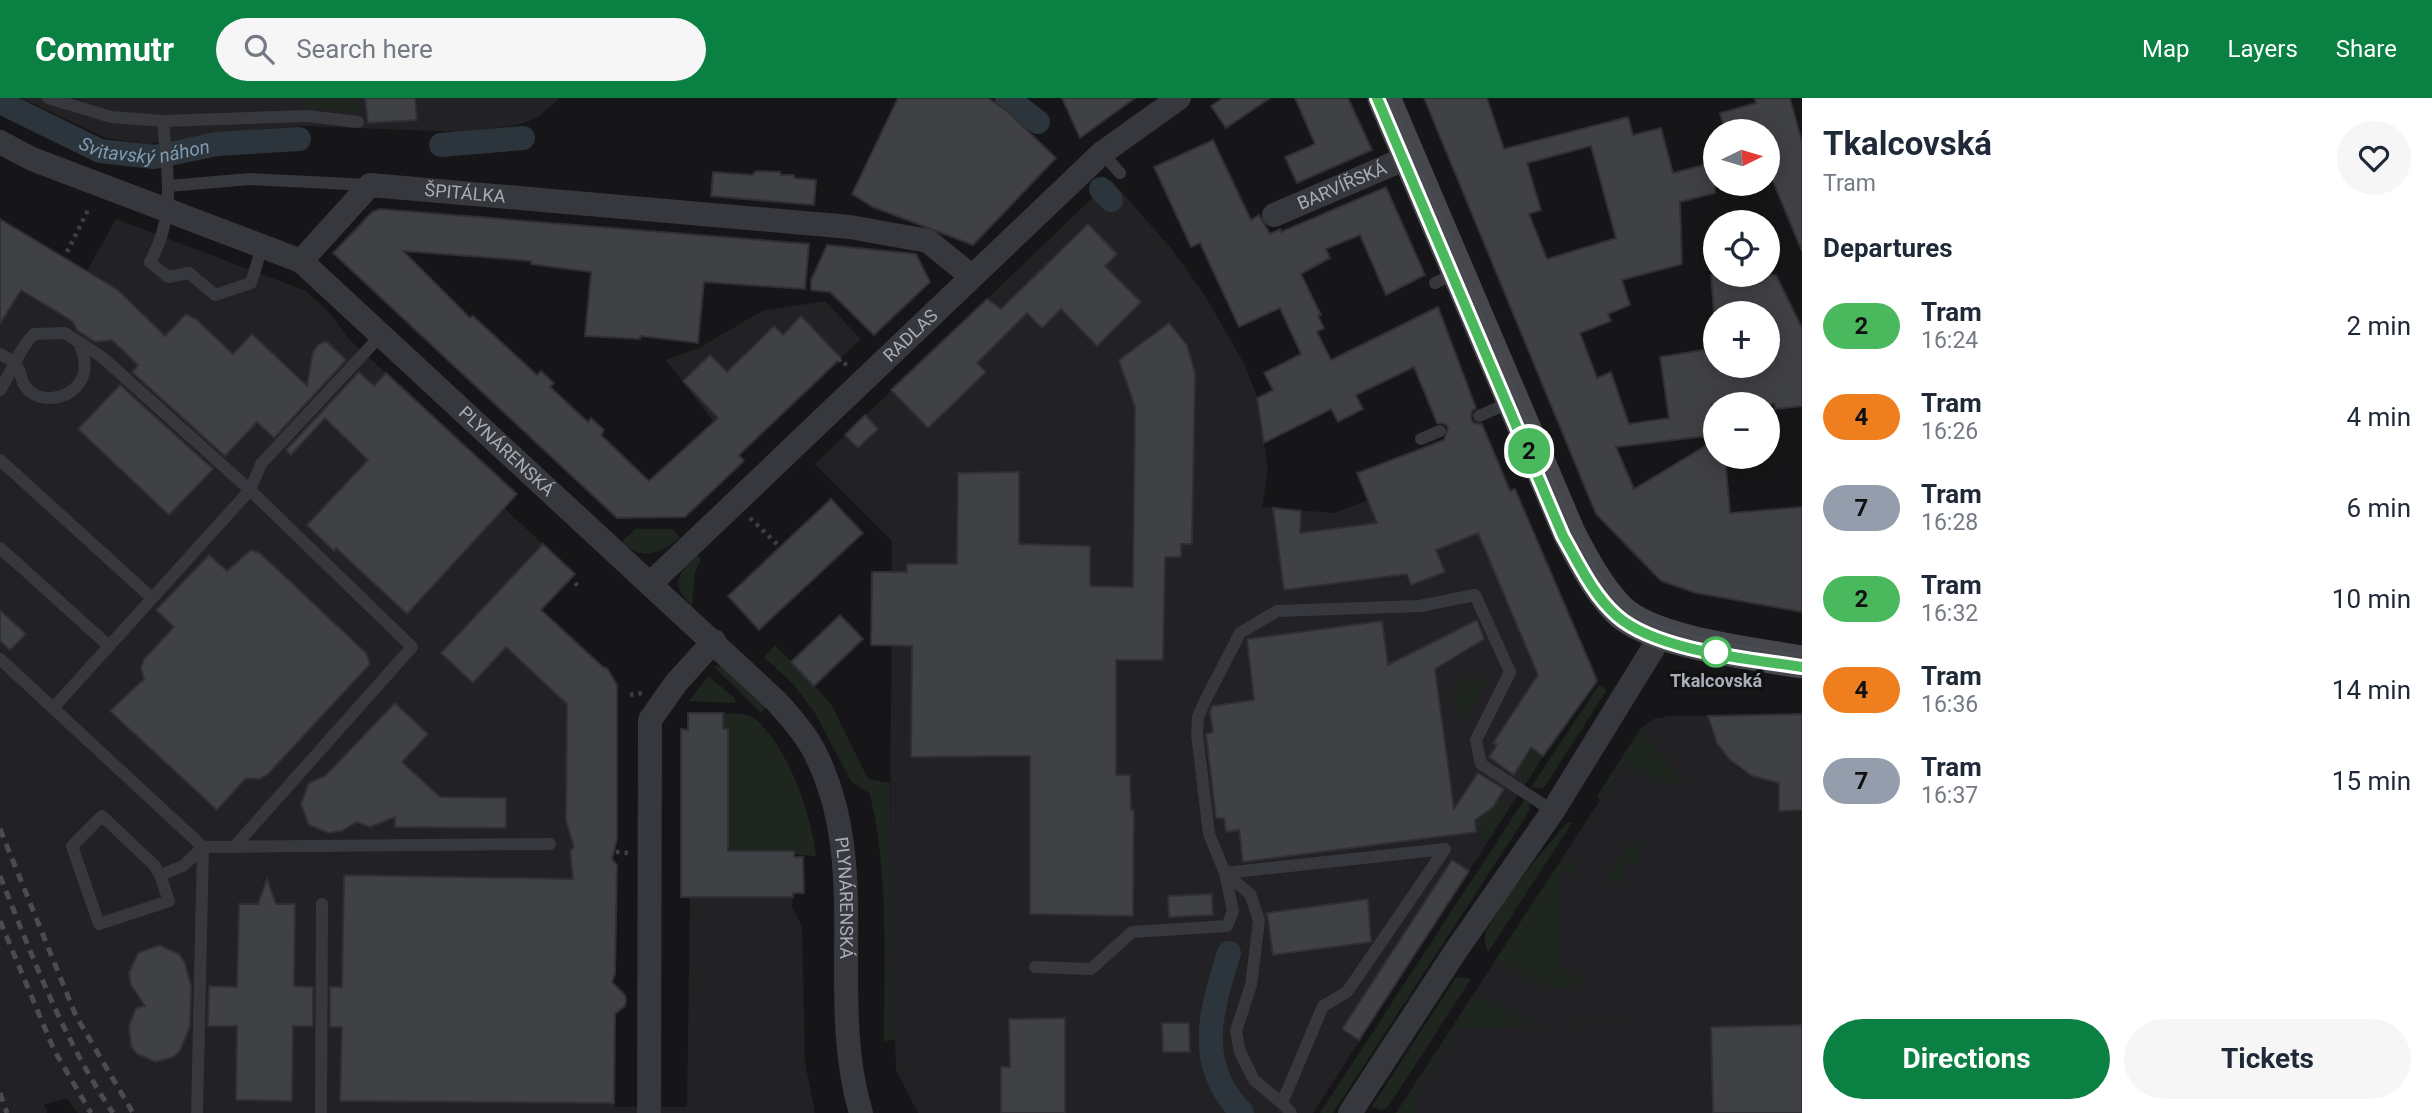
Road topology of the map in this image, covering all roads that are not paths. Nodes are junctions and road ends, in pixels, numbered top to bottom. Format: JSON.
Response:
{"nodes":[{"id":1,"x":48,"y":98,"type":"edge"},
{"id":2,"x":1384,"y":98,"type":"edge"},
{"id":3,"x":1172,"y":100,"type":"edge"},
{"id":4,"x":163,"y":121,"type":"junction"},
{"id":5,"x":358,"y":122,"type":"dead end"},
{"id":6,"x":0,"y":142,"type":"edge"},
{"id":7,"x":1102,"y":153,"type":"junction"},
{"id":8,"x":1409,"y":157,"type":"junction"},
{"id":9,"x":1120,"y":173,"type":"dead end"},
{"id":10,"x":370,"y":185,"type":"junction"},
{"id":11,"x":168,"y":186,"type":"junction"},
{"id":12,"x":169,"y":212,"type":"junction"},
{"id":13,"x":1274,"y":215,"type":"dead end"},
{"id":14,"x":262,"y":247,"type":"junction"},
{"id":15,"x":300,"y":261,"type":"junction"},
{"id":16,"x":971,"y":276,"type":"junction"},
{"id":17,"x":382,"y":334,"type":"junction"},
{"id":18,"x":80,"y":344,"type":"junction"},
{"id":19,"x":0,"y":354,"type":"edge"},
{"id":20,"x":17,"y":364,"type":"junction"},
{"id":21,"x":0,"y":390,"type":"edge"},
{"id":22,"x":1514,"y":401,"type":"junction"},
{"id":23,"x":1479,"y":416,"type":"dead end"},
{"id":24,"x":1440,"y":432,"type":"dead end"},
{"id":25,"x":1421,"y":439,"type":"dead end"},
{"id":26,"x":0,"y":460,"type":"edge"},
{"id":27,"x":250,"y":490,"type":"junction"},
{"id":28,"x":0,"y":548,"type":"edge"},
{"id":29,"x":650,"y":584,"type":"junction"},
{"id":30,"x":152,"y":598,"type":"junction"},
{"id":31,"x":1662,"y":634,"type":"junction"},
{"id":32,"x":713,"y":641,"type":"junction"},
{"id":33,"x":109,"y":646,"type":"junction"},
{"id":34,"x":0,"y":659,"type":"edge"},
{"id":35,"x":1802,"y":662,"type":"edge"},
{"id":36,"x":54,"y":707,"type":"junction"},
{"id":37,"x":1553,"y":811,"type":"junction"},
{"id":38,"x":550,"y":844,"type":"dead end"},
{"id":39,"x":203,"y":847,"type":"junction"},
{"id":40,"x":234,"y":847,"type":"junction"},
{"id":41,"x":1225,"y":873,"type":"junction"},
{"id":42,"x":160,"y":875,"type":"junction"},
{"id":43,"x":322,"y":904,"type":"dead end"},
{"id":44,"x":1035,"y":967,"type":"dead end"},
{"id":45,"x":1287,"y":1108,"type":"edge"},
{"id":46,"x":197,"y":1113,"type":"edge"},
{"id":47,"x":321,"y":1113,"type":"edge"},
{"id":48,"x":649,"y":1113,"type":"edge"},
{"id":49,"x":861,"y":1113,"type":"edge"},
{"id":50,"x":1350,"y":1113,"type":"edge"}],
"edges":[{"from":1,"to":4,"type":"lane"},
{"from":2,"to":8,"type":"street"},
{"from":3,"to":7,"type":"street","name":"RADLAS"},
{"from":4,"to":5,"type":"lane"},
{"from":4,"to":11,"type":"lane"},
{"from":6,"to":12,"type":"street"},
{"from":7,"to":9,"type":"lane"},
{"from":7,"to":16,"type":"street","name":"RADLAS"},
{"from":8,"to":13,"type":"street","name":"BARVÍŘSKÁ"},
{"from":8,"to":22,"type":"street"},
{"from":10,"to":11,"type":"lane"},
{"from":10,"to":15,"type":"street"},
{"from":10,"to":16,"type":"street","name":"ŠPITÁLKA"},
{"from":11,"to":12,"type":"lane"},
{"from":12,"to":14,"type":"street"},
{"from":12,"to":14,"type":"lane"},
{"from":14,"to":15,"type":"street"},
{"from":15,"to":17,"type":"street","name":"PLYNÁRENSKÁ"},
{"from":16,"to":29,"type":"street","name":"RADLAS"},
{"from":17,"to":27,"type":"lane"},
{"from":17,"to":29,"type":"street","name":"PLYNÁRENSKÁ"},
{"from":18,"to":20,"type":"lane"},
{"from":18,"to":20,"type":"lane"},
{"from":18,"to":27,"type":"lane"},
{"from":19,"to":20,"type":"lane"},
{"from":20,"to":21,"type":"lane"},
{"from":22,"to":23,"type":"lane"},
{"from":22,"to":31,"type":"street"},
{"from":24,"to":25,"type":"lane"},
{"from":26,"to":30,"type":"lane"},
{"from":27,"to":30,"type":"lane"},
{"from":27,"to":40,"type":"lane"},
{"from":28,"to":33,"type":"lane"},
{"from":29,"to":32,"type":"street","name":"PLYNÁRENSKÁ"},
{"from":30,"to":33,"type":"lane"},
{"from":31,"to":35,"type":"street"},
{"from":31,"to":37,"type":"street"},
{"from":32,"to":48,"type":"street"},
{"from":32,"to":49,"type":"street","name":"PLYNÁRENSKÁ"},
{"from":33,"to":36,"type":"lane"},
{"from":34,"to":36,"type":"lane"},
{"from":36,"to":39,"type":"lane"},
{"from":37,"to":41,"type":"lane"},
{"from":37,"to":50,"type":"street"},
{"from":38,"to":40,"type":"lane"},
{"from":39,"to":40,"type":"lane"},
{"from":39,"to":42,"type":"lane"},
{"from":39,"to":46,"type":"lane"},
{"from":41,"to":44,"type":"lane"},
{"from":41,"to":45,"type":"lane"},
{"from":41,"to":45,"type":"lane"},
{"from":42,"to":42,"type":"lane"},
{"from":43,"to":47,"type":"lane"}]}
